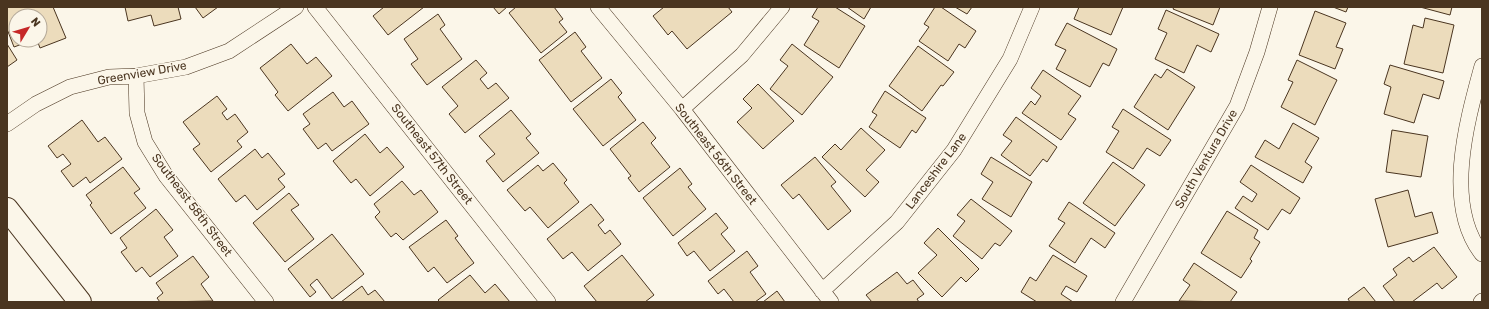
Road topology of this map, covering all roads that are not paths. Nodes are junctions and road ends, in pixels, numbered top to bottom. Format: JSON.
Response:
{"nodes":[{"id":1,"x":296,"y":7,"type":"edge"},
{"id":2,"x":315,"y":7,"type":"edge"},
{"id":3,"x":598,"y":7,"type":"edge"},
{"id":4,"x":782,"y":7,"type":"edge"},
{"id":5,"x":1032,"y":7,"type":"edge"},
{"id":6,"x":1270,"y":7,"type":"edge"},
{"id":7,"x":1482,"y":66,"type":"edge"},
{"id":8,"x":136,"y":76,"type":"junction"},
{"id":9,"x":682,"y":109,"type":"junction"},
{"id":10,"x":7,"y":124,"type":"edge"},
{"id":11,"x":7,"y":208,"type":"edge"},
{"id":12,"x":1482,"y":254,"type":"edge"},
{"id":13,"x":826,"y":296,"type":"edge"},
{"id":14,"x":80,"y":302,"type":"edge"},
{"id":15,"x":266,"y":302,"type":"edge"},
{"id":16,"x":548,"y":302,"type":"edge"},
{"id":17,"x":1123,"y":302,"type":"edge"}],
"edges":[{"from":1,"to":8,"type":"street","name":"Greenview Drive"},
{"from":2,"to":16,"type":"street","name":"Southeast 57th Street"},
{"from":3,"to":9,"type":"street","name":"Southeast 56th Street"},
{"from":4,"to":9,"type":"street"},
{"from":5,"to":13,"type":"street","name":"Lanceshire Lane"},
{"from":6,"to":17,"type":"street","name":"South Ventura Drive"},
{"from":7,"to":12,"type":"street"},
{"from":8,"to":10,"type":"street","name":"Greenview Drive"},
{"from":8,"to":15,"type":"street","name":"Southeast 58th Street"},
{"from":9,"to":13,"type":"street","name":"Southeast 56th Street"},
{"from":11,"to":14,"type":"main road"}]}
